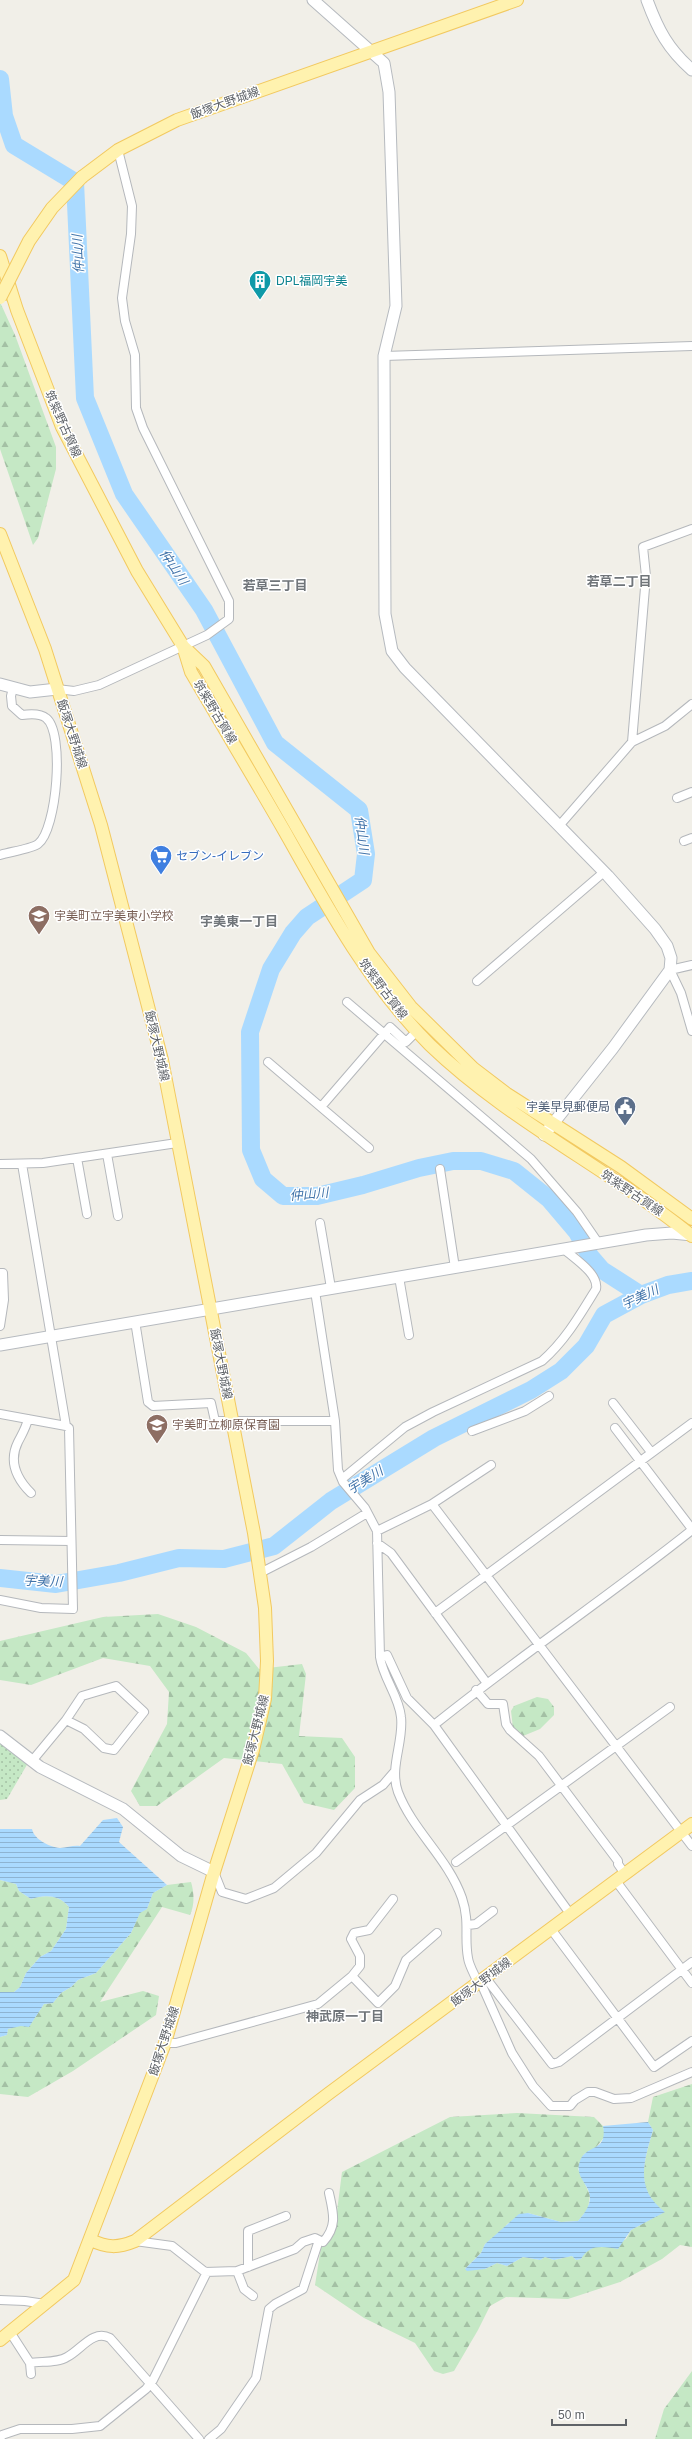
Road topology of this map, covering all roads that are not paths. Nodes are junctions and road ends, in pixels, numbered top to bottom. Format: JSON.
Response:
{"nodes":[{"id":1,"x":313,"y":0,"type":"edge"},
{"id":2,"x":517,"y":0,"type":"edge"},
{"id":3,"x":647,"y":0,"type":"edge"},
{"id":4,"x":372,"y":50,"type":"junction"},
{"id":5,"x":692,"y":70,"type":"edge"},
{"id":6,"x":118,"y":150,"type":"junction"},
{"id":7,"x":0,"y":256,"type":"edge"},
{"id":8,"x":0,"y":298,"type":"edge"},
{"id":9,"x":692,"y":346,"type":"edge"},
{"id":10,"x":384,"y":356,"type":"junction"},
{"id":11,"x":692,"y":529,"type":"edge"},
{"id":12,"x":0,"y":534,"type":"edge"},
{"id":13,"x":183,"y":646,"type":"junction"},
{"id":14,"x":0,"y":684,"type":"edge"},
{"id":15,"x":13,"y":688,"type":"junction"},
{"id":16,"x":57,"y":689,"type":"junction"},
{"id":17,"x":692,"y":704,"type":"edge"},
{"id":18,"x":632,"y":742,"type":"junction"},
{"id":19,"x":692,"y":792,"type":"edge"},
{"id":20,"x":677,"y":798,"type":"dead end"},
{"id":21,"x":559,"y":826,"type":"junction"},
{"id":22,"x":692,"y":838,"type":"edge"},
{"id":23,"x":684,"y":841,"type":"dead end"},
{"id":24,"x":0,"y":855,"type":"edge"},
{"id":25,"x":604,"y":872,"type":"junction"},
{"id":26,"x":337,"y":912,"type":"junction"},
{"id":27,"x":692,"y":964,"type":"edge"},
{"id":28,"x":670,"y":970,"type":"junction"},
{"id":29,"x":477,"y":981,"type":"dead end"},
{"id":30,"x":347,"y":1002,"type":"dead end"},
{"id":31,"x":692,"y":1030,"type":"edge"},
{"id":32,"x":417,"y":1031,"type":"junction"},
{"id":33,"x":382,"y":1034,"type":"junction"},
{"id":34,"x":268,"y":1062,"type":"dead end"},
{"id":35,"x":321,"y":1107,"type":"junction"},
{"id":36,"x":553,"y":1124,"type":"junction"},
{"id":37,"x":544,"y":1135,"type":"junction"},
{"id":38,"x":177,"y":1143,"type":"junction"},
{"id":39,"x":369,"y":1148,"type":"dead end"},
{"id":40,"x":107,"y":1154,"type":"junction"},
{"id":41,"x":77,"y":1158,"type":"junction"},
{"id":42,"x":0,"y":1164,"type":"edge"},
{"id":43,"x":22,"y":1164,"type":"junction"},
{"id":44,"x":440,"y":1169,"type":"dead end"},
{"id":45,"x":87,"y":1214,"type":"dead end"},
{"id":46,"x":118,"y":1216,"type":"dead end"},
{"id":47,"x":692,"y":1219,"type":"edge"},
{"id":48,"x":320,"y":1223,"type":"dead end"},
{"id":49,"x":692,"y":1236,"type":"edge"},
{"id":50,"x":599,"y":1244,"type":"junction"},
{"id":51,"x":567,"y":1249,"type":"junction"},
{"id":52,"x":454,"y":1268,"type":"junction"},
{"id":53,"x":0,"y":1273,"type":"edge"},
{"id":54,"x":399,"y":1277,"type":"junction"},
{"id":55,"x":331,"y":1288,"type":"junction"},
{"id":56,"x":315,"y":1291,"type":"junction"},
{"id":57,"x":210,"y":1308,"type":"junction"},
{"id":58,"x":135,"y":1321,"type":"junction"},
{"id":59,"x":0,"y":1326,"type":"edge"},
{"id":60,"x":409,"y":1335,"type":"dead end"},
{"id":61,"x":51,"y":1336,"type":"junction"},
{"id":62,"x":0,"y":1345,"type":"edge"},
{"id":63,"x":549,"y":1396,"type":"dead end"},
{"id":64,"x":613,"y":1403,"type":"dead end"},
{"id":65,"x":0,"y":1414,"type":"edge"},
{"id":66,"x":28,"y":1419,"type":"junction"},
{"id":67,"x":335,"y":1421,"type":"junction"},
{"id":68,"x":233,"y":1422,"type":"junction"},
{"id":69,"x":692,"y":1424,"type":"edge"},
{"id":70,"x":66,"y":1426,"type":"junction"},
{"id":71,"x":615,"y":1428,"type":"dead end"},
{"id":72,"x":472,"y":1431,"type":"dead end"},
{"id":73,"x":651,"y":1452,"type":"junction"},
{"id":74,"x":640,"y":1461,"type":"junction"},
{"id":75,"x":491,"y":1465,"type":"dead end"},
{"id":76,"x":342,"y":1480,"type":"junction"},
{"id":77,"x":31,"y":1493,"type":"dead end"},
{"id":78,"x":432,"y":1504,"type":"junction"},
{"id":79,"x":366,"y":1511,"type":"junction"},
{"id":80,"x":692,"y":1529,"type":"edge"},
{"id":81,"x":377,"y":1531,"type":"junction"},
{"id":82,"x":0,"y":1540,"type":"edge"},
{"id":83,"x":71,"y":1541,"type":"junction"},
{"id":84,"x":377,"y":1544,"type":"junction"},
{"id":85,"x":259,"y":1569,"type":"junction"},
{"id":86,"x":488,"y":1575,"type":"junction"},
{"id":87,"x":0,"y":1600,"type":"edge"},
{"id":88,"x":435,"y":1613,"type":"junction"},
{"id":89,"x":539,"y":1642,"type":"junction"},
{"id":90,"x":380,"y":1657,"type":"junction"},
{"id":91,"x":486,"y":1682,"type":"junction"},
{"id":92,"x":476,"y":1690,"type":"junction"},
{"id":93,"x":670,"y":1707,"type":"dead end"},
{"id":94,"x":66,"y":1720,"type":"junction"},
{"id":95,"x":434,"y":1725,"type":"junction"},
{"id":96,"x":0,"y":1736,"type":"edge"},
{"id":97,"x":616,"y":1745,"type":"junction"},
{"id":98,"x":32,"y":1761,"type":"junction"},
{"id":99,"x":395,"y":1771,"type":"junction"},
{"id":100,"x":561,"y":1785,"type":"junction"},
{"id":101,"x":692,"y":1824,"type":"edge"},
{"id":102,"x":506,"y":1825,"type":"junction"},
{"id":103,"x":682,"y":1832,"type":"junction"},
{"id":104,"x":692,"y":1846,"type":"edge"},
{"id":105,"x":456,"y":1862,"type":"dead end"},
{"id":106,"x":214,"y":1872,"type":"junction"},
{"id":107,"x":620,"y":1878,"type":"junction"},
{"id":108,"x":393,"y":1899,"type":"dead end"},
{"id":109,"x":493,"y":1911,"type":"dead end"},
{"id":110,"x":571,"y":1915,"type":"junction"},
{"id":111,"x":468,"y":1925,"type":"junction"},
{"id":112,"x":551,"y":1929,"type":"junction"},
{"id":113,"x":437,"y":1933,"type":"dead end"},
{"id":114,"x":692,"y":1962,"type":"edge"},
{"id":115,"x":682,"y":1970,"type":"junction"},
{"id":116,"x":352,"y":1976,"type":"junction"},
{"id":117,"x":481,"y":1980,"type":"junction"},
{"id":118,"x":692,"y":1983,"type":"edge"},
{"id":119,"x":616,"y":2018,"type":"junction"},
{"id":120,"x":692,"y":2040,"type":"edge"},
{"id":121,"x":165,"y":2043,"type":"junction"},
{"id":122,"x":692,"y":2072,"type":"edge"},
{"id":123,"x":329,"y":2193,"type":"dead end"},
{"id":124,"x":286,"y":2216,"type":"dead end"},
{"id":125,"x":91,"y":2240,"type":"junction"},
{"id":126,"x":135,"y":2240,"type":"junction"},
{"id":127,"x":319,"y":2240,"type":"junction"},
{"id":128,"x":248,"y":2267,"type":"junction"},
{"id":129,"x":237,"y":2271,"type":"junction"},
{"id":130,"x":207,"y":2272,"type":"junction"},
{"id":131,"x":253,"y":2296,"type":"dead end"},
{"id":132,"x":0,"y":2300,"type":"edge"},
{"id":133,"x":45,"y":2304,"type":"junction"},
{"id":134,"x":10,"y":2332,"type":"junction"},
{"id":135,"x":0,"y":2340,"type":"edge"},
{"id":136,"x":30,"y":2363,"type":"junction"},
{"id":137,"x":31,"y":2374,"type":"dead end"},
{"id":138,"x":150,"y":2384,"type":"junction"},
{"id":139,"x":0,"y":2439,"type":"edge"},
{"id":140,"x":199,"y":2439,"type":"edge"},
{"id":141,"x":209,"y":2439,"type":"edge"}],
"edges":[{"from":1,"to":4,"type":"street"},
{"from":2,"to":4,"type":"main road","name":"飯塚大野城線"},
{"from":3,"to":5,"type":"street"},
{"from":4,"to":6,"type":"main road","name":"飯塚大野城線"},
{"from":4,"to":10,"type":"street"},
{"from":6,"to":8,"type":"main road","name":"飯塚大野城線","bridge":true},
{"from":6,"to":13,"type":"street"},
{"from":7,"to":13,"type":"main road","name":"筑紫野古賀線"},
{"from":9,"to":10,"type":"street"},
{"from":10,"to":21,"type":"street"},
{"from":11,"to":18,"type":"street"},
{"from":12,"to":16,"type":"main road","name":"飯塚大野城線"},
{"from":13,"to":16,"type":"street"},
{"from":13,"to":26,"type":"main road","name":"筑紫野古賀線"},
{"from":14,"to":15,"type":"street"},
{"from":15,"to":16,"type":"street"},
{"from":15,"to":24,"type":"street"},
{"from":16,"to":38,"type":"main road","name":"飯塚大野城線"},
{"from":17,"to":18,"type":"street"},
{"from":18,"to":21,"type":"street"},
{"from":19,"to":20,"type":"street"},
{"from":21,"to":25,"type":"street"},
{"from":22,"to":23,"type":"street"},
{"from":25,"to":28,"type":"street"},
{"from":25,"to":29,"type":"street"},
{"from":26,"to":32,"type":"main road","name":"筑紫野古賀線"},
{"from":26,"to":36,"type":"main road","name":"筑紫野古賀線"},
{"from":27,"to":28,"type":"street"},
{"from":28,"to":31,"type":"street"},
{"from":28,"to":36,"type":"street"},
{"from":30,"to":33,"type":"street"},
{"from":32,"to":33,"type":"street"},
{"from":32,"to":37,"type":"main road","name":"筑紫野古賀線"},
{"from":33,"to":35,"type":"street"},
{"from":33,"to":50,"type":"street"},
{"from":34,"to":35,"type":"street"},
{"from":35,"to":39,"type":"street"},
{"from":36,"to":37,"type":"street"},
{"from":36,"to":47,"type":"main road","name":"筑紫野古賀線"},
{"from":37,"to":49,"type":"main road","name":"筑紫野古賀線"},
{"from":38,"to":40,"type":"street"},
{"from":38,"to":57,"type":"main road","name":"飯塚大野城線"},
{"from":40,"to":41,"type":"street"},
{"from":40,"to":46,"type":"street"},
{"from":41,"to":43,"type":"street"},
{"from":41,"to":45,"type":"street"},
{"from":42,"to":43,"type":"street"},
{"from":43,"to":61,"type":"street"},
{"from":44,"to":52,"type":"street"},
{"from":48,"to":55,"type":"street"},
{"from":49,"to":50,"type":"street"},
{"from":50,"to":51,"type":"street"},
{"from":51,"to":52,"type":"street"},
{"from":51,"to":76,"type":"street"},
{"from":52,"to":54,"type":"street"},
{"from":53,"to":59,"type":"street"},
{"from":54,"to":55,"type":"street"},
{"from":54,"to":60,"type":"street"},
{"from":55,"to":56,"type":"street"},
{"from":56,"to":57,"type":"street"},
{"from":56,"to":67,"type":"street"},
{"from":57,"to":58,"type":"street"},
{"from":57,"to":68,"type":"main road","name":"飯塚大野城線"},
{"from":58,"to":61,"type":"street"},
{"from":58,"to":68,"type":"street"},
{"from":61,"to":62,"type":"street"},
{"from":61,"to":70,"type":"street"},
{"from":63,"to":72,"type":"street"},
{"from":64,"to":73,"type":"street"},
{"from":65,"to":66,"type":"street"},
{"from":66,"to":70,"type":"street"},
{"from":66,"to":77,"type":"street"},
{"from":67,"to":68,"type":"street"},
{"from":67,"to":76,"type":"street"},
{"from":68,"to":85,"type":"main road","name":"飯塚大野城線"},
{"from":69,"to":73,"type":"street"},
{"from":70,"to":83,"type":"street"},
{"from":71,"to":74,"type":"street"},
{"from":73,"to":74,"type":"street"},
{"from":74,"to":80,"type":"street"},
{"from":74,"to":86,"type":"street"},
{"from":75,"to":78,"type":"street"},
{"from":76,"to":79,"type":"street"},
{"from":78,"to":81,"type":"street"},
{"from":78,"to":86,"type":"street"},
{"from":79,"to":81,"type":"street"},
{"from":79,"to":85,"type":"street"},
{"from":80,"to":89,"type":"street"},
{"from":81,"to":84,"type":"street"},
{"from":82,"to":83,"type":"street"},
{"from":83,"to":87,"type":"street"},
{"from":84,"to":88,"type":"street"},
{"from":84,"to":90,"type":"street"},
{"from":85,"to":106,"type":"main road","name":"飯塚大野城線"},
{"from":86,"to":88,"type":"street"},
{"from":86,"to":89,"type":"street"},
{"from":88,"to":91,"type":"street"},
{"from":89,"to":91,"type":"street"},
{"from":89,"to":97,"type":"street"},
{"from":90,"to":95,"type":"street"},
{"from":90,"to":99,"type":"street"},
{"from":91,"to":92,"type":"street"},
{"from":92,"to":95,"type":"street"},
{"from":92,"to":100,"type":"street"},
{"from":93,"to":97,"type":"street"},
{"from":94,"to":94,"type":"street"},
{"from":94,"to":98,"type":"street"},
{"from":95,"to":102,"type":"street"},
{"from":96,"to":98,"type":"street"},
{"from":97,"to":100,"type":"street"},
{"from":97,"to":103,"type":"street"},
{"from":98,"to":106,"type":"street"},
{"from":99,"to":106,"type":"street"},
{"from":99,"to":111,"type":"street"},
{"from":100,"to":102,"type":"street"},
{"from":100,"to":107,"type":"street"},
{"from":101,"to":103,"type":"main road","name":"飯塚大野城線"},
{"from":102,"to":105,"type":"street"},
{"from":102,"to":110,"type":"street"},
{"from":103,"to":104,"type":"street"},
{"from":103,"to":107,"type":"main road","name":"飯塚大野城線"},
{"from":106,"to":121,"type":"main road","name":"飯塚大野城線"},
{"from":107,"to":110,"type":"main road","name":"飯塚大野城線"},
{"from":107,"to":115,"type":"street"},
{"from":108,"to":116,"type":"street"},
{"from":109,"to":111,"type":"street"},
{"from":110,"to":112,"type":"main road","name":"飯塚大野城線"},
{"from":111,"to":117,"type":"street"},
{"from":112,"to":117,"type":"main road","name":"飯塚大野城線"},
{"from":112,"to":119,"type":"street"},
{"from":113,"to":116,"type":"street"},
{"from":114,"to":115,"type":"street"},
{"from":115,"to":118,"type":"street"},
{"from":115,"to":119,"type":"street"},
{"from":116,"to":121,"type":"street"},
{"from":117,"to":119,"type":"street"},
{"from":117,"to":122,"type":"street"},
{"from":117,"to":126,"type":"main road","name":"飯塚大野城線"},
{"from":119,"to":120,"type":"street"},
{"from":121,"to":125,"type":"main road","name":"飯塚大野城線"},
{"from":123,"to":127,"type":"street"},
{"from":124,"to":128,"type":"street"},
{"from":125,"to":126,"type":"main road","name":"飯塚大野城線"},
{"from":125,"to":133,"type":"main road","name":"飯塚大野城線"},
{"from":126,"to":130,"type":"street"},
{"from":127,"to":128,"type":"street"},
{"from":127,"to":141,"type":"street"},
{"from":128,"to":129,"type":"street"},
{"from":129,"to":130,"type":"street"},
{"from":129,"to":131,"type":"street"},
{"from":130,"to":138,"type":"street"},
{"from":132,"to":133,"type":"street"},
{"from":133,"to":134,"type":"main road","name":"飯塚大野城線"},
{"from":134,"to":135,"type":"main road","name":"飯塚大野城線"},
{"from":134,"to":136,"type":"street"},
{"from":136,"to":137,"type":"street"},
{"from":136,"to":138,"type":"street"},
{"from":138,"to":139,"type":"street"},
{"from":138,"to":140,"type":"street"}]}
